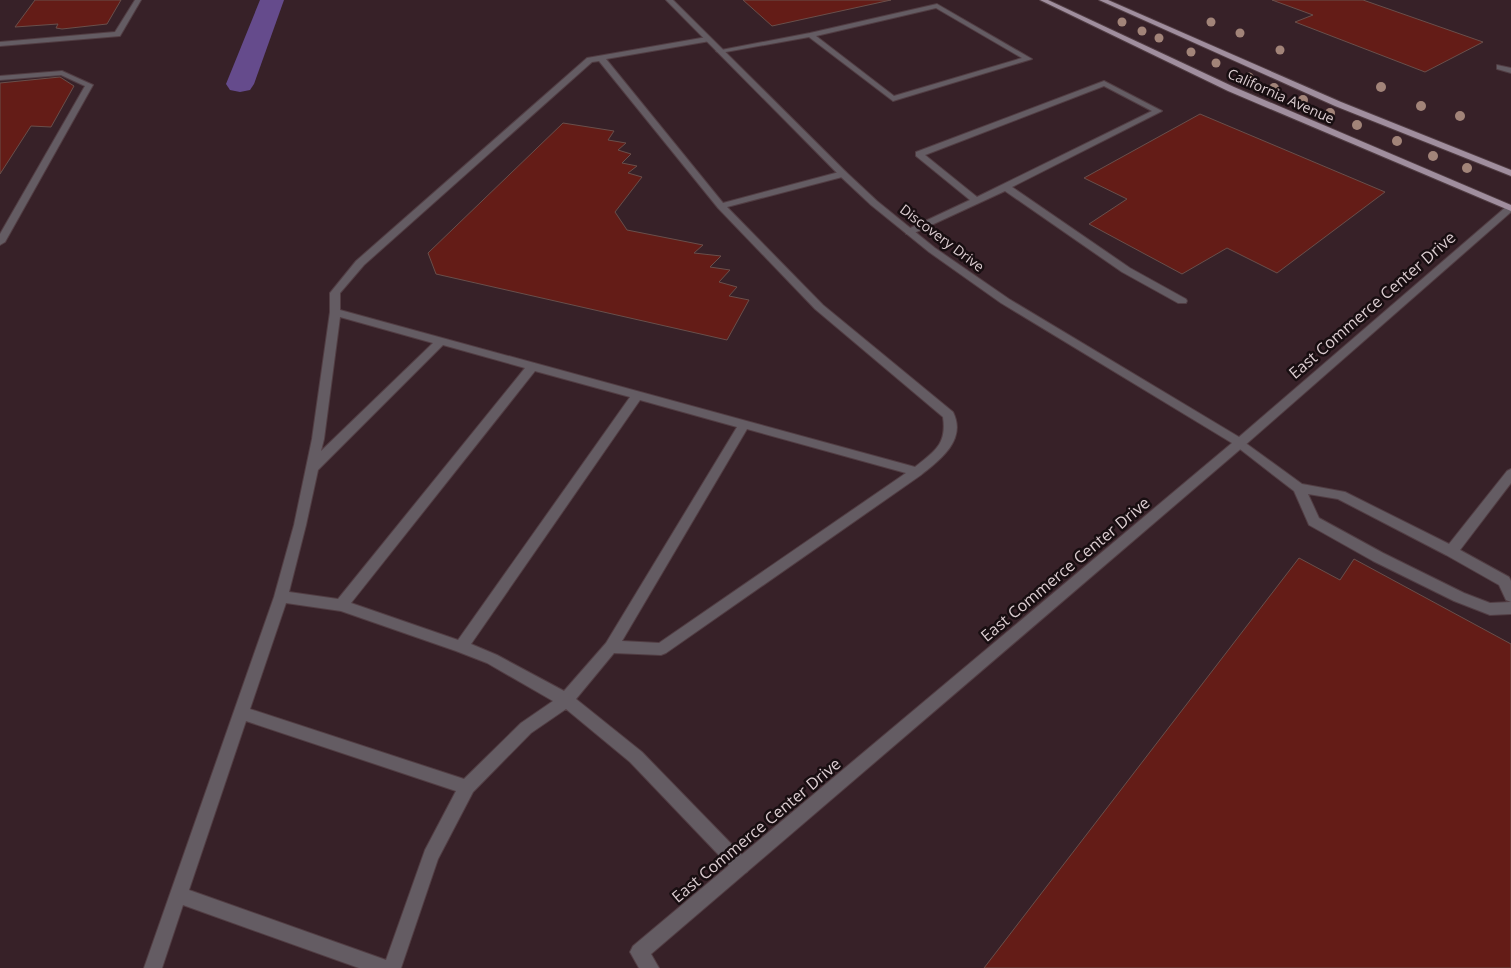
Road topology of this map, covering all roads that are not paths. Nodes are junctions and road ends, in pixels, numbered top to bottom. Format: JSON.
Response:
{"nodes":[{"id":1,"x":138,"y":0,"type":"edge"},
{"id":2,"x":669,"y":0,"type":"edge"},
{"id":3,"x":1043,"y":0,"type":"edge"},
{"id":4,"x":1102,"y":0,"type":"edge"},
{"id":5,"x":810,"y":35,"type":"junction"},
{"id":6,"x":707,"y":39,"type":"junction"},
{"id":7,"x":0,"y":44,"type":"edge"},
{"id":8,"x":720,"y":50,"type":"junction"},
{"id":9,"x":600,"y":57,"type":"junction"},
{"id":10,"x":1500,"y":68,"type":"dead end"},
{"id":11,"x":1511,"y":71,"type":"edge"},
{"id":12,"x":0,"y":78,"type":"edge"},
{"id":13,"x":1511,"y":173,"type":"edge"},
{"id":14,"x":843,"y":174,"type":"junction"},
{"id":15,"x":1006,"y":188,"type":"junction"},
{"id":16,"x":977,"y":201,"type":"junction"},
{"id":17,"x":722,"y":206,"type":"junction"},
{"id":18,"x":1511,"y":208,"type":"edge"},
{"id":19,"x":909,"y":232,"type":"junction"},
{"id":20,"x":0,"y":242,"type":"edge"},
{"id":21,"x":1182,"y":301,"type":"dead end"},
{"id":22,"x":335,"y":312,"type":"junction"},
{"id":23,"x":441,"y":341,"type":"junction"},
{"id":24,"x":533,"y":366,"type":"junction"},
{"id":25,"x":637,"y":395,"type":"junction"},
{"id":26,"x":744,"y":424,"type":"junction"},
{"id":27,"x":1240,"y":443,"type":"junction"},
{"id":28,"x":312,"y":468,"type":"junction"},
{"id":29,"x":917,"y":472,"type":"junction"},
{"id":30,"x":1511,"y":474,"type":"edge"},
{"id":31,"x":1299,"y":488,"type":"junction"},
{"id":32,"x":1451,"y":551,"type":"junction"},
{"id":33,"x":1511,"y":596,"type":"edge"},
{"id":34,"x":281,"y":597,"type":"junction"},
{"id":35,"x":341,"y":605,"type":"junction"},
{"id":36,"x":1511,"y":608,"type":"edge"},
{"id":37,"x":461,"y":647,"type":"junction"},
{"id":38,"x":611,"y":647,"type":"junction"},
{"id":39,"x":566,"y":700,"type":"junction"},
{"id":40,"x":241,"y":713,"type":"junction"},
{"id":41,"x":467,"y":787,"type":"junction"},
{"id":42,"x":741,"y":866,"type":"junction"},
{"id":43,"x":179,"y":896,"type":"junction"},
{"id":44,"x":153,"y":968,"type":"edge"},
{"id":45,"x":384,"y":968,"type":"edge"},
{"id":46,"x":392,"y":968,"type":"edge"},
{"id":47,"x":650,"y":968,"type":"edge"}],
"edges":[{"from":1,"to":7,"type":"street"},
{"from":2,"to":6,"type":"street","name":"Discovery Drive"},
{"from":3,"to":18,"type":"main road","name":"California Avenue"},
{"from":4,"to":13,"type":"main road","name":"California Avenue"},
{"from":5,"to":5,"type":"street"},
{"from":5,"to":8,"type":"street"},
{"from":6,"to":8,"type":"street","name":"Discovery Drive"},
{"from":6,"to":9,"type":"street"},
{"from":8,"to":14,"type":"street","name":"Discovery Drive"},
{"from":9,"to":17,"type":"street"},
{"from":9,"to":22,"type":"street"},
{"from":10,"to":11,"type":"street"},
{"from":12,"to":20,"type":"street"},
{"from":14,"to":17,"type":"street"},
{"from":14,"to":19,"type":"street","name":"Discovery Drive"},
{"from":15,"to":16,"type":"street"},
{"from":15,"to":16,"type":"street"},
{"from":15,"to":21,"type":"street"},
{"from":16,"to":19,"type":"street"},
{"from":17,"to":29,"type":"street"},
{"from":18,"to":27,"type":"street","name":"East Commerce Center Drive"},
{"from":19,"to":27,"type":"street","name":"Discovery Drive"},
{"from":22,"to":23,"type":"street"},
{"from":22,"to":28,"type":"street"},
{"from":23,"to":24,"type":"street"},
{"from":23,"to":28,"type":"street"},
{"from":24,"to":25,"type":"street"},
{"from":24,"to":35,"type":"street"},
{"from":25,"to":26,"type":"street"},
{"from":25,"to":37,"type":"street"},
{"from":26,"to":29,"type":"street"},
{"from":26,"to":38,"type":"street"},
{"from":27,"to":31,"type":"street","name":"Discovery Drive"},
{"from":27,"to":42,"type":"street","name":"East Commerce Center Drive"},
{"from":28,"to":34,"type":"street"},
{"from":29,"to":38,"type":"street"},
{"from":30,"to":32,"type":"street"},
{"from":31,"to":32,"type":"street"},
{"from":31,"to":36,"type":"street"},
{"from":32,"to":33,"type":"street"},
{"from":34,"to":35,"type":"street"},
{"from":34,"to":40,"type":"street"},
{"from":35,"to":37,"type":"street"},
{"from":37,"to":39,"type":"street"},
{"from":38,"to":39,"type":"street"},
{"from":39,"to":41,"type":"street"},
{"from":39,"to":42,"type":"street"},
{"from":40,"to":41,"type":"street"},
{"from":40,"to":43,"type":"street"},
{"from":41,"to":46,"type":"street"},
{"from":42,"to":47,"type":"street","name":"East Commerce Center Drive"},
{"from":43,"to":44,"type":"street"},
{"from":43,"to":45,"type":"street"}]}
